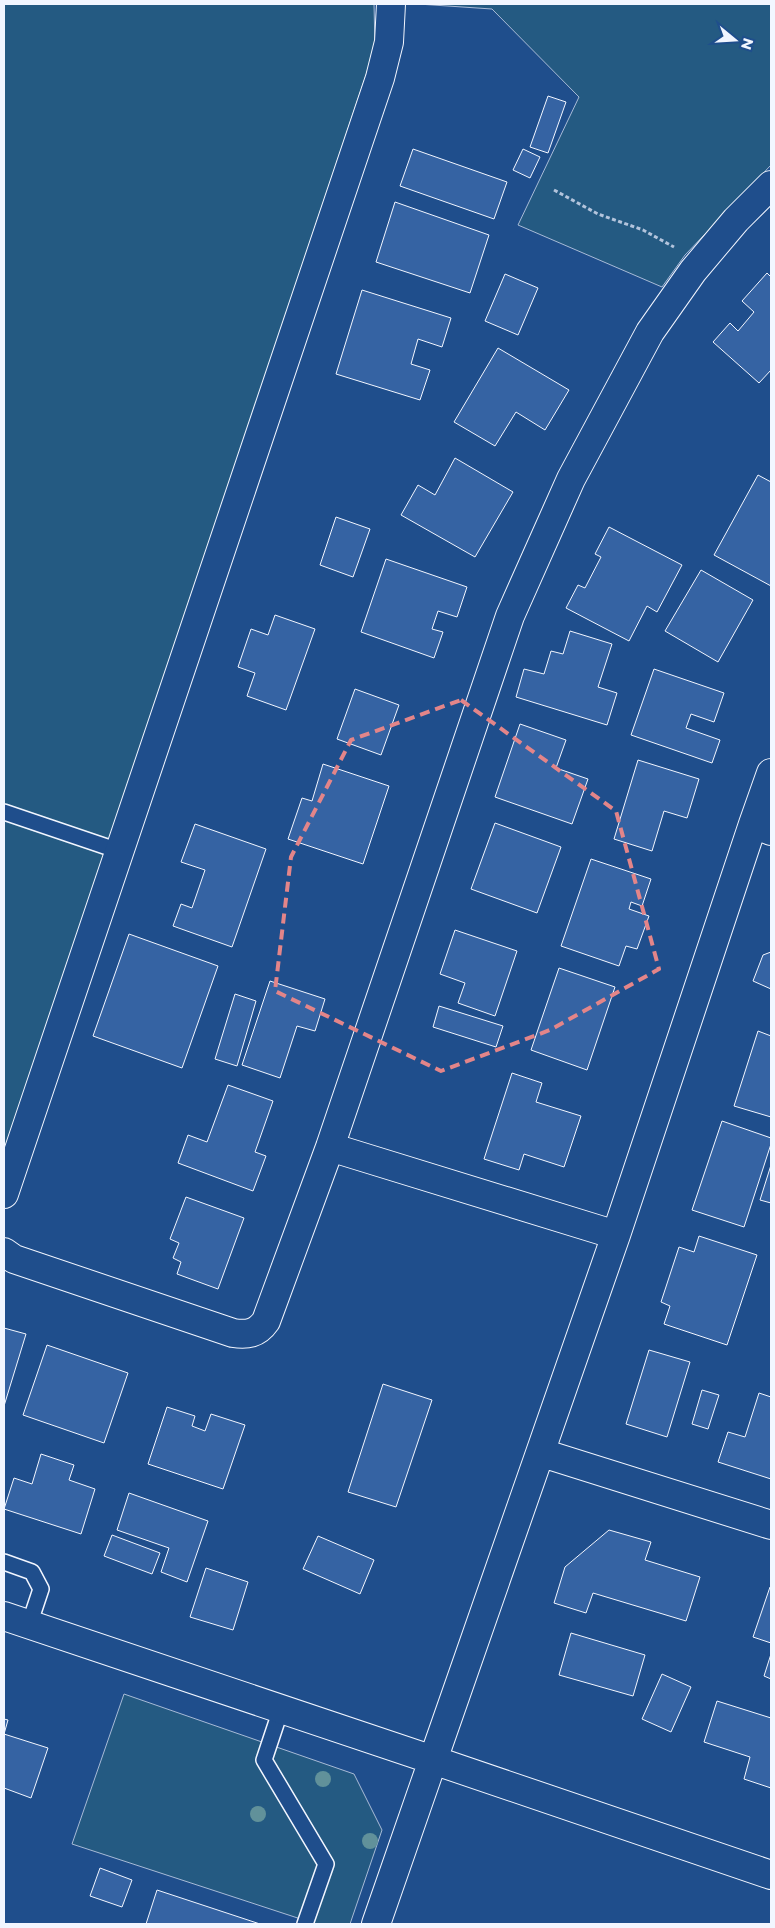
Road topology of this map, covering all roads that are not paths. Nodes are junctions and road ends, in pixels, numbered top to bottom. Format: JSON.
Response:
{"nodes":[{"id":1,"x":390,"y":4,"type":"edge"},
{"id":2,"x":771,"y":185,"type":"edge"},
{"id":3,"x":771,"y":773,"type":"edge"},
{"id":4,"x":4,"y":812,"type":"edge"},
{"id":5,"x":762,"y":827,"type":"edge"},
{"id":6,"x":119,"y":851,"type":"junction"},
{"id":7,"x":330,"y":1147,"type":"junction"},
{"id":8,"x":4,"y":1194,"type":"edge"},
{"id":9,"x":616,"y":1235,"type":"junction"},
{"id":10,"x":7,"y":1255,"type":"edge"},
{"id":11,"x":542,"y":1453,"type":"junction"},
{"id":12,"x":771,"y":1525,"type":"edge"},
{"id":13,"x":4,"y":1562,"type":"edge"},
{"id":14,"x":4,"y":1616,"type":"edge"},
{"id":15,"x":29,"y":1625,"type":"junction"},
{"id":16,"x":281,"y":1709,"type":"junction"},
{"id":17,"x":434,"y":1760,"type":"junction"},
{"id":18,"x":771,"y":1875,"type":"edge"},
{"id":19,"x":305,"y":1924,"type":"edge"},
{"id":20,"x":376,"y":1924,"type":"edge"}],
"edges":[{"from":1,"to":6,"type":"street"},
{"from":2,"to":7,"type":"street"},
{"from":3,"to":5,"type":"street"},
{"from":4,"to":6,"type":"lane"},
{"from":5,"to":9,"type":"street"},
{"from":6,"to":8,"type":"street"},
{"from":7,"to":9,"type":"street"},
{"from":7,"to":10,"type":"street"},
{"from":9,"to":11,"type":"street"},
{"from":11,"to":12,"type":"street"},
{"from":11,"to":17,"type":"street"},
{"from":13,"to":15,"type":"lane"},
{"from":14,"to":15,"type":"street"},
{"from":15,"to":16,"type":"street"},
{"from":16,"to":17,"type":"street"},
{"from":16,"to":19,"type":"lane"},
{"from":17,"to":18,"type":"street"},
{"from":17,"to":20,"type":"street"}]}
